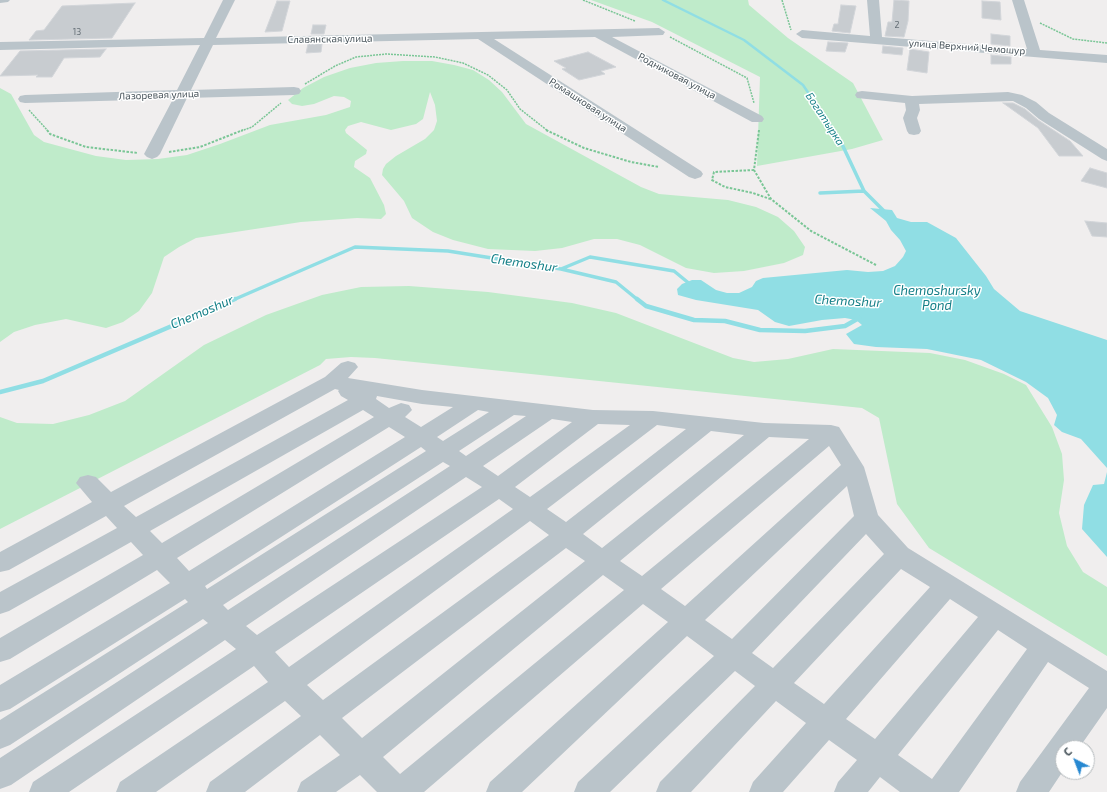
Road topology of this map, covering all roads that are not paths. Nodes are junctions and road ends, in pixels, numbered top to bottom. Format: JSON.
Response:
{"nodes":[{"id":1,"x":0,"y":0,"type":"edge"},
{"id":2,"x":4,"y":0,"type":"edge"},
{"id":3,"x":229,"y":0,"type":"edge"},
{"id":4,"x":873,"y":0,"type":"edge"},
{"id":5,"x":1018,"y":0,"type":"edge"},
{"id":6,"x":659,"y":32,"type":"dead end"},
{"id":7,"x":597,"y":34,"type":"junction"},
{"id":8,"x":802,"y":34,"type":"road end"},
{"id":9,"x":481,"y":36,"type":"junction"},
{"id":10,"x":876,"y":40,"type":"junction"},
{"id":11,"x":209,"y":41,"type":"junction"},
{"id":12,"x":0,"y":46,"type":"edge"},
{"id":13,"x":1092,"y":46,"type":"dead end"},
{"id":14,"x":1034,"y":52,"type":"junction"},
{"id":15,"x":1107,"y":59,"type":"edge"},
{"id":16,"x":294,"y":91,"type":"road end"},
{"id":17,"x":183,"y":94,"type":"junction"},
{"id":18,"x":862,"y":95,"type":"dead end"},
{"id":19,"x":25,"y":98,"type":"road end"},
{"id":20,"x":912,"y":100,"type":"junction"},
{"id":21,"x":757,"y":119,"type":"dead end"},
{"id":22,"x":914,"y":131,"type":"dead end"},
{"id":23,"x":152,"y":154,"type":"road end"},
{"id":24,"x":1107,"y":156,"type":"edge"},
{"id":25,"x":695,"y":174,"type":"dead end"},
{"id":26,"x":368,"y":395,"type":"junction"},
{"id":27,"x":422,"y":397,"type":"junction"},
{"id":28,"x":473,"y":404,"type":"junction"},
{"id":29,"x":510,"y":408,"type":"junction"},
{"id":30,"x":548,"y":412,"type":"junction"},
{"id":31,"x":391,"y":416,"type":"junction"},
{"id":32,"x":593,"y":416,"type":"junction"},
{"id":33,"x":653,"y":418,"type":"junction"},
{"id":34,"x":706,"y":424,"type":"junction"},
{"id":35,"x":764,"y":430,"type":"junction"},
{"id":36,"x":831,"y":432,"type":"junction"},
{"id":37,"x":420,"y":438,"type":"junction"},
{"id":38,"x":443,"y":453,"type":"junction"},
{"id":39,"x":465,"y":467,"type":"junction"},
{"id":40,"x":853,"y":467,"type":"junction"},
{"id":41,"x":88,"y":483,"type":"dead end"},
{"id":42,"x":499,"y":487,"type":"junction"},
{"id":43,"x":108,"y":504,"type":"junction"},
{"id":44,"x":530,"y":509,"type":"junction"},
{"id":45,"x":867,"y":518,"type":"junction"},
{"id":46,"x":132,"y":530,"type":"junction"},
{"id":47,"x":566,"y":535,"type":"junction"},
{"id":48,"x":899,"y":555,"type":"junction"},
{"id":49,"x":159,"y":557,"type":"junction"},
{"id":50,"x":602,"y":561,"type":"junction"},
{"id":51,"x":0,"y":563,"type":"edge"},
{"id":52,"x":187,"y":585,"type":"junction"},
{"id":53,"x":947,"y":585,"type":"junction"},
{"id":54,"x":642,"y":589,"type":"junction"},
{"id":55,"x":0,"y":604,"type":"edge"},
{"id":56,"x":206,"y":605,"type":"junction"},
{"id":57,"x":995,"y":615,"type":"junction"},
{"id":58,"x":686,"y":621,"type":"junction"},
{"id":59,"x":226,"y":625,"type":"junction"},
{"id":60,"x":1044,"y":646,"type":"junction"},
{"id":61,"x":255,"y":649,"type":"junction"},
{"id":62,"x":0,"y":651,"type":"edge"},
{"id":63,"x":733,"y":655,"type":"junction"},
{"id":64,"x":287,"y":684,"type":"junction"},
{"id":65,"x":776,"y":685,"type":"junction"},
{"id":66,"x":1107,"y":685,"type":"edge"},
{"id":67,"x":0,"y":700,"type":"edge"},
{"id":68,"x":321,"y":717,"type":"junction"},
{"id":69,"x":825,"y":721,"type":"junction"},
{"id":70,"x":0,"y":736,"type":"edge"},
{"id":71,"x":362,"y":756,"type":"junction"},
{"id":72,"x":878,"y":758,"type":"junction"},
{"id":73,"x":0,"y":775,"type":"edge"},
{"id":74,"x":44,"y":792,"type":"edge"},
{"id":75,"x":130,"y":792,"type":"edge"},
{"id":76,"x":221,"y":792,"type":"edge"},
{"id":77,"x":312,"y":792,"type":"edge"},
{"id":78,"x":399,"y":792,"type":"edge"},
{"id":79,"x":501,"y":792,"type":"edge"},
{"id":80,"x":589,"y":792,"type":"edge"},
{"id":81,"x":671,"y":792,"type":"edge"},
{"id":82,"x":764,"y":792,"type":"edge"},
{"id":83,"x":849,"y":792,"type":"edge"},
{"id":84,"x":925,"y":792,"type":"edge"},
{"id":85,"x":940,"y":792,"type":"edge"},
{"id":86,"x":1031,"y":792,"type":"edge"}],
"edges":[{"from":1,"to":2,"type":"street"},
{"from":3,"to":11,"type":"street"},
{"from":4,"to":10,"type":"street"},
{"from":5,"to":14,"type":"street"},
{"from":6,"to":7,"type":"street","name":"Славянская улица"},
{"from":7,"to":9,"type":"street","name":"Славянская улица"},
{"from":7,"to":21,"type":"street","name":"Родниковая улица"},
{"from":8,"to":10,"type":"street","name":"улица Верхний Чемошур"},
{"from":9,"to":11,"type":"street","name":"Славянская улица"},
{"from":9,"to":25,"type":"street","name":"Ромашковая улица"},
{"from":10,"to":14,"type":"street","name":"улица Верхний Чемошур"},
{"from":11,"to":12,"type":"street","name":"Славянская улица"},
{"from":11,"to":17,"type":"street"},
{"from":13,"to":15,"type":"street","name":"улица Верхний Чемошур"},
{"from":14,"to":15,"type":"street","name":"улица Верхний Чемошур"},
{"from":16,"to":17,"type":"street","name":"Лазоревая улица"},
{"from":17,"to":19,"type":"street","name":"Лазоревая улица"},
{"from":17,"to":23,"type":"street"},
{"from":18,"to":20,"type":"street"},
{"from":20,"to":22,"type":"street"},
{"from":20,"to":24,"type":"street"},
{"from":26,"to":27,"type":"street"},
{"from":26,"to":31,"type":"street"},
{"from":26,"to":43,"type":"street"},
{"from":26,"to":46,"type":"street"},
{"from":27,"to":28,"type":"street"},
{"from":27,"to":31,"type":"street"},
{"from":28,"to":29,"type":"street"},
{"from":28,"to":37,"type":"street"},
{"from":29,"to":30,"type":"street"},
{"from":29,"to":38,"type":"street"},
{"from":30,"to":32,"type":"street"},
{"from":30,"to":39,"type":"street"},
{"from":31,"to":37,"type":"street"},
{"from":31,"to":49,"type":"street"},
{"from":32,"to":33,"type":"street"},
{"from":32,"to":42,"type":"street"},
{"from":33,"to":34,"type":"street"},
{"from":33,"to":44,"type":"street"},
{"from":34,"to":35,"type":"street"},
{"from":34,"to":47,"type":"street"},
{"from":35,"to":36,"type":"street"},
{"from":35,"to":50,"type":"street"},
{"from":36,"to":40,"type":"street"},
{"from":36,"to":54,"type":"street"},
{"from":37,"to":38,"type":"street"},
{"from":37,"to":52,"type":"street"},
{"from":38,"to":39,"type":"street"},
{"from":38,"to":56,"type":"street"},
{"from":39,"to":42,"type":"street"},
{"from":39,"to":59,"type":"street"},
{"from":40,"to":45,"type":"street"},
{"from":40,"to":58,"type":"street"},
{"from":41,"to":43,"type":"street"},
{"from":42,"to":44,"type":"street"},
{"from":42,"to":61,"type":"street"},
{"from":43,"to":46,"type":"street"},
{"from":43,"to":51,"type":"street"},
{"from":44,"to":47,"type":"street"},
{"from":44,"to":64,"type":"street"},
{"from":45,"to":48,"type":"street"},
{"from":45,"to":63,"type":"street"},
{"from":46,"to":49,"type":"street"},
{"from":46,"to":55,"type":"street"},
{"from":47,"to":50,"type":"street"},
{"from":47,"to":68,"type":"street"},
{"from":48,"to":53,"type":"street"},
{"from":48,"to":65,"type":"street"},
{"from":49,"to":52,"type":"street"},
{"from":49,"to":62,"type":"street"},
{"from":50,"to":54,"type":"street"},
{"from":50,"to":71,"type":"street"},
{"from":52,"to":56,"type":"street"},
{"from":52,"to":67,"type":"street"},
{"from":53,"to":57,"type":"street"},
{"from":53,"to":69,"type":"street"},
{"from":54,"to":58,"type":"street"},
{"from":54,"to":78,"type":"street"},
{"from":56,"to":59,"type":"street"},
{"from":56,"to":70,"type":"street"},
{"from":57,"to":60,"type":"street"},
{"from":57,"to":72,"type":"street"},
{"from":58,"to":63,"type":"street"},
{"from":58,"to":79,"type":"street"},
{"from":59,"to":61,"type":"street"},
{"from":59,"to":73,"type":"street"},
{"from":60,"to":66,"type":"street"},
{"from":60,"to":85,"type":"street"},
{"from":61,"to":64,"type":"street"},
{"from":61,"to":74,"type":"street"},
{"from":63,"to":65,"type":"street"},
{"from":63,"to":80,"type":"street"},
{"from":64,"to":68,"type":"street"},
{"from":64,"to":75,"type":"street"},
{"from":65,"to":69,"type":"street"},
{"from":65,"to":81,"type":"street"},
{"from":66,"to":86,"type":"street"},
{"from":68,"to":71,"type":"street"},
{"from":68,"to":76,"type":"street"},
{"from":69,"to":72,"type":"street"},
{"from":69,"to":82,"type":"street"},
{"from":71,"to":77,"type":"street"},
{"from":71,"to":78,"type":"street"},
{"from":72,"to":83,"type":"street"},
{"from":72,"to":84,"type":"street"}]}
